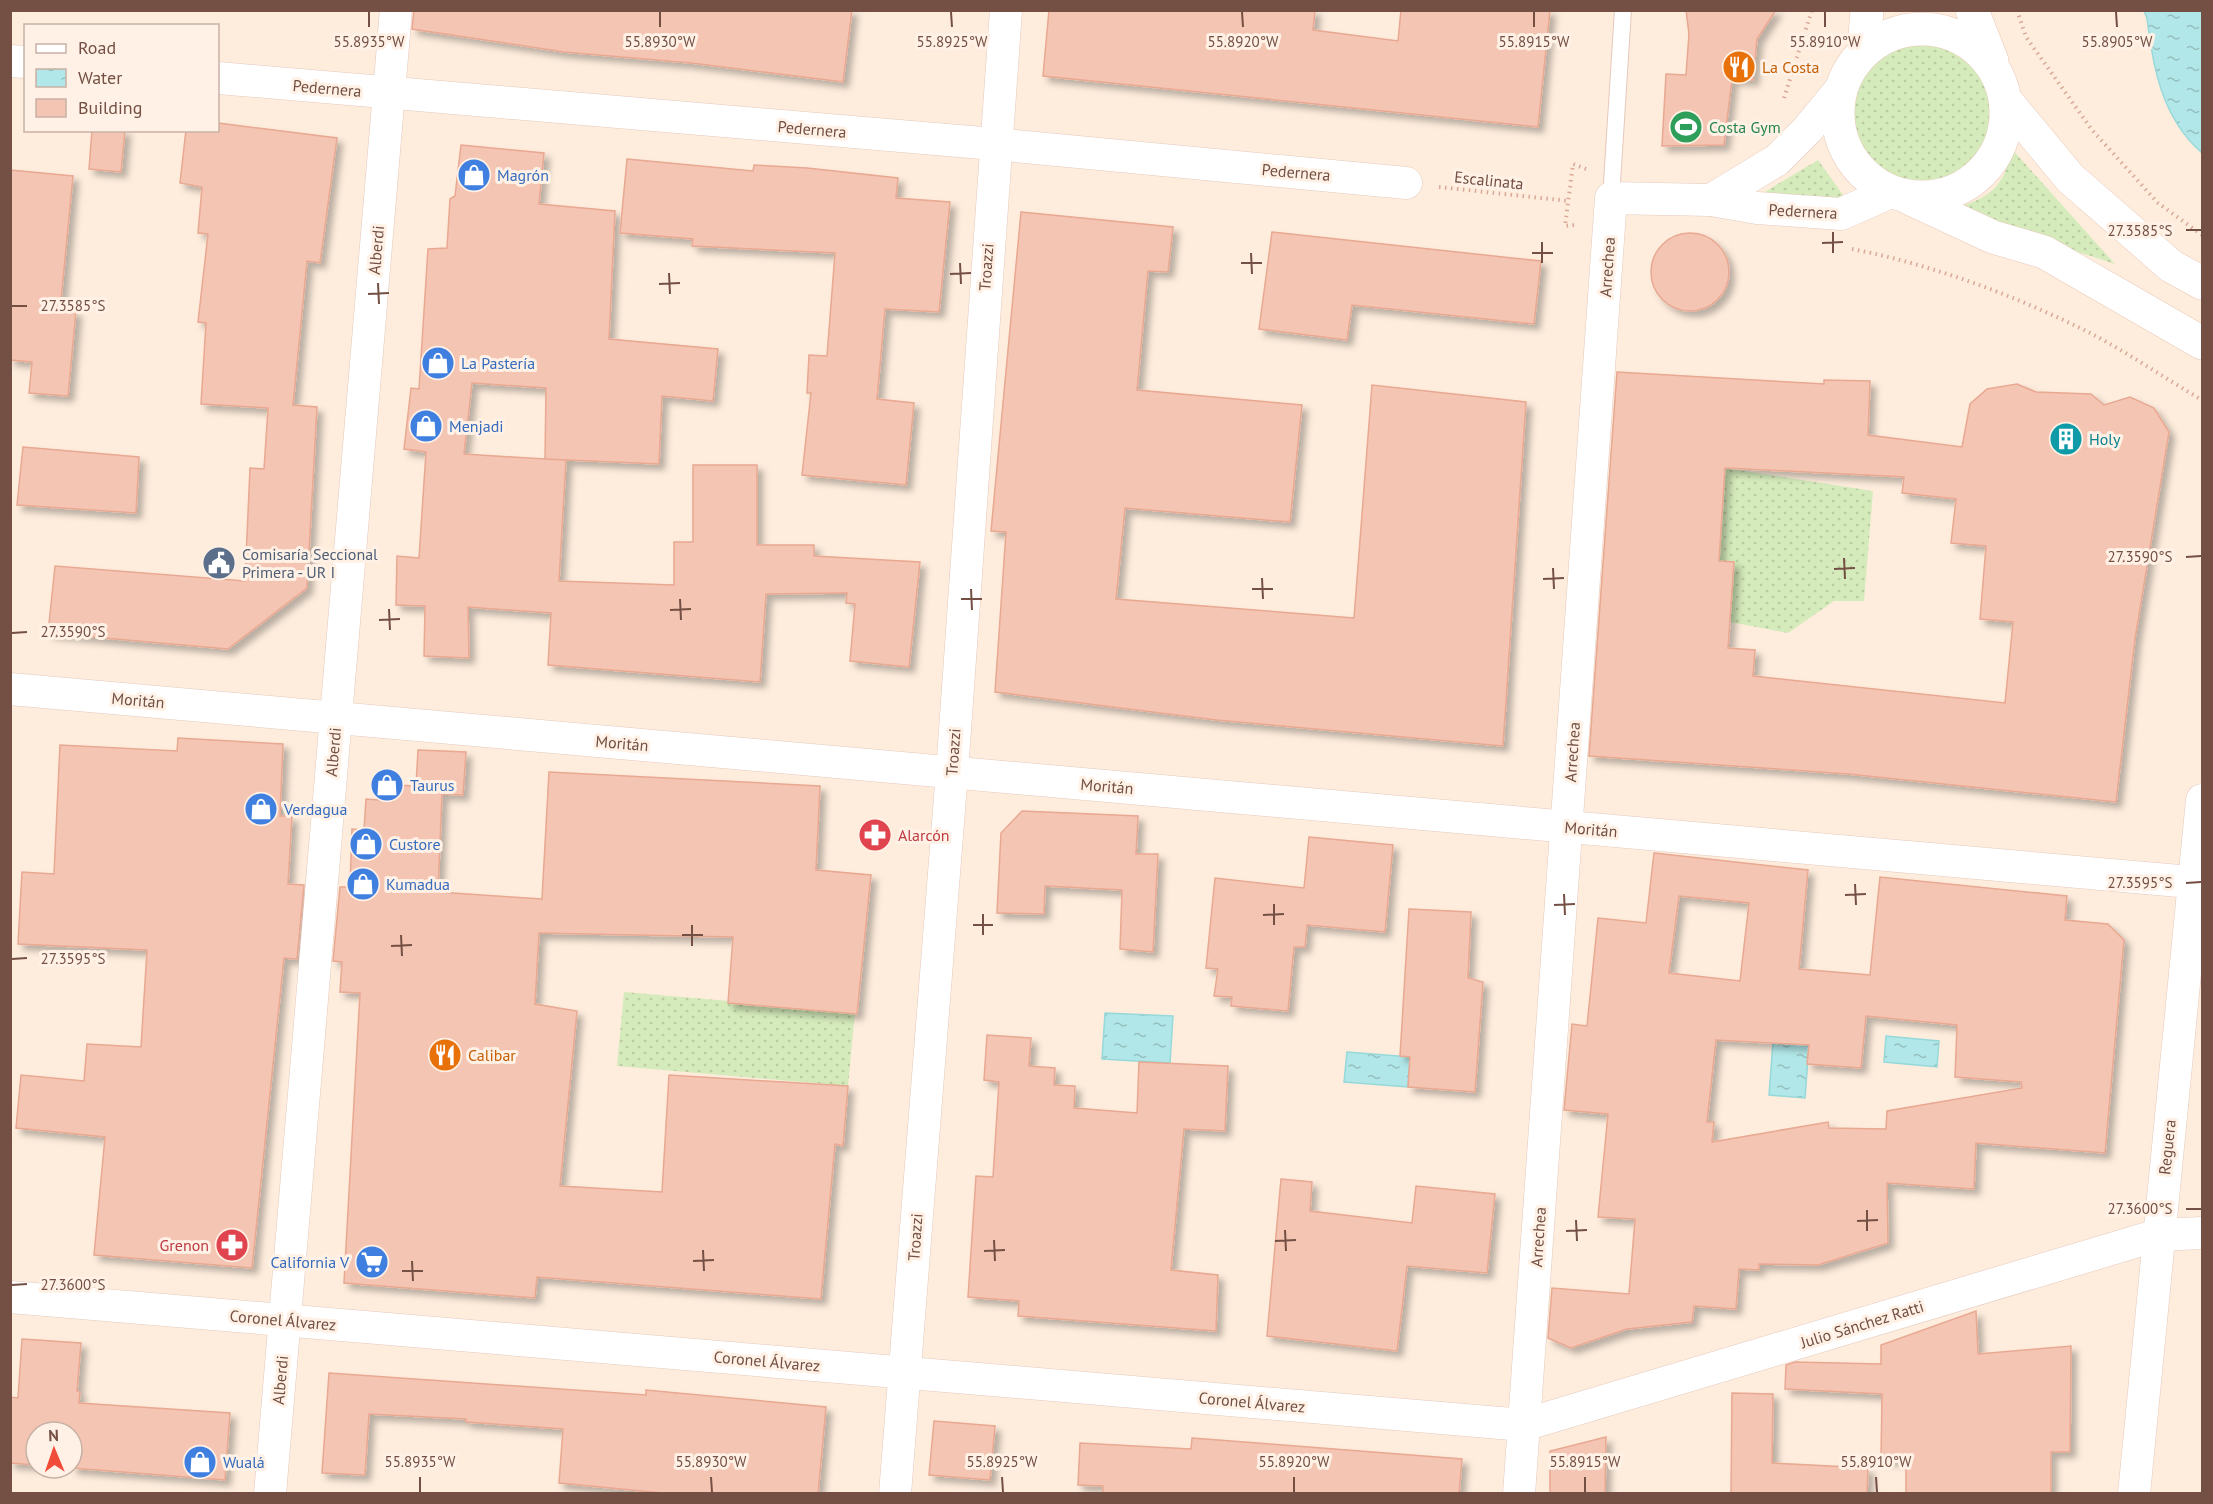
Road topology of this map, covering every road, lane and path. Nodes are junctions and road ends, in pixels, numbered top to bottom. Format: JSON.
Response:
{"nodes":[{"id":1,"x":396,"y":10,"type":"edge"},
{"id":2,"x":1006,"y":10,"type":"edge"},
{"id":3,"x":1623,"y":10,"type":"edge"},
{"id":4,"x":1812,"y":10,"type":"edge"},
{"id":5,"x":1867,"y":10,"type":"edge"},
{"id":6,"x":1972,"y":10,"type":"edge"},
{"id":7,"x":2018,"y":10,"type":"edge"},
{"id":8,"x":1864,"y":51,"type":"junction"},
{"id":9,"x":1993,"y":66,"type":"junction"},
{"id":10,"x":219,"y":78,"type":"edge"},
{"id":11,"x":1840,"y":90,"type":"junction"},
{"id":12,"x":389,"y":93,"type":"junction"},
{"id":13,"x":1783,"y":101,"type":"dead end"},
{"id":14,"x":2007,"y":102,"type":"junction"},
{"id":15,"x":994,"y":144,"type":"junction"},
{"id":16,"x":1406,"y":183,"type":"joint"},
{"id":17,"x":1897,"y":194,"type":"junction"},
{"id":18,"x":1611,"y":198,"type":"junction"},
{"id":19,"x":1711,"y":200,"type":"junction"},
{"id":20,"x":1569,"y":201,"type":"dead end"},
{"id":21,"x":2202,"y":235,"type":"edge"},
{"id":22,"x":1842,"y":247,"type":"dead end"},
{"id":23,"x":2202,"y":283,"type":"edge"},
{"id":24,"x":2202,"y":343,"type":"edge"},
{"id":25,"x":2202,"y":400,"type":"edge"},
{"id":26,"x":10,"y":689,"type":"edge"},
{"id":27,"x":336,"y":718,"type":"junction"},
{"id":28,"x":952,"y":772,"type":"junction"},
{"id":29,"x":2202,"y":800,"type":"edge"},
{"id":30,"x":1567,"y":827,"type":"junction"},
{"id":31,"x":2198,"y":883,"type":"edge"},
{"id":32,"x":2202,"y":1233,"type":"edge"},
{"id":33,"x":2158,"y":1236,"type":"junction"},
{"id":34,"x":10,"y":1297,"type":"edge"},
{"id":35,"x":285,"y":1320,"type":"junction"},
{"id":36,"x":905,"y":1372,"type":"junction"},
{"id":37,"x":1524,"y":1425,"type":"junction"},
{"id":38,"x":270,"y":1494,"type":"edge"},
{"id":39,"x":895,"y":1494,"type":"edge"},
{"id":40,"x":1519,"y":1494,"type":"edge"},
{"id":41,"x":2134,"y":1494,"type":"edge"}],
"edges":[{"from":1,"to":12,"type":"street","name":"Alberdi"},
{"from":2,"to":15,"type":"street","name":"Troazzi"},
{"from":3,"to":18,"type":"lane","name":"Arrechea"},
{"from":4,"to":13,"type":"path"},
{"from":5,"to":8,"type":"main road"},
{"from":6,"to":9,"type":"main road"},
{"from":7,"to":21,"type":"path"},
{"from":8,"to":9,"type":"main road"},
{"from":8,"to":11,"type":"main road"},
{"from":9,"to":14,"type":"main road"},
{"from":10,"to":12,"type":"street","name":"Pedernera"},
{"from":11,"to":17,"type":"main road"},
{"from":11,"to":19,"type":"street"},
{"from":12,"to":15,"type":"street","name":"Pedernera"},
{"from":12,"to":27,"type":"street","name":"Alberdi"},
{"from":14,"to":17,"type":"main road"},
{"from":14,"to":23,"type":"main road"},
{"from":15,"to":16,"type":"street","name":"Pedernera"},
{"from":15,"to":28,"type":"street","name":"Troazzi"},
{"from":16,"to":20,"type":"path","name":"Escalinata"},
{"from":17,"to":19,"type":"street","name":"Pedernera"},
{"from":17,"to":24,"type":"main road"},
{"from":18,"to":19,"type":"street","name":"Pedernera"},
{"from":18,"to":30,"type":"street","name":"Arrechea"},
{"from":22,"to":25,"type":"path"},
{"from":26,"to":27,"type":"street","name":"Moritán"},
{"from":27,"to":28,"type":"street","name":"Moritán"},
{"from":27,"to":35,"type":"street","name":"Alberdi"},
{"from":28,"to":30,"type":"street","name":"Moritán"},
{"from":28,"to":36,"type":"street","name":"Troazzi"},
{"from":29,"to":31,"type":"street","name":"Reguera"},
{"from":30,"to":31,"type":"street","name":"Moritán"},
{"from":30,"to":37,"type":"street","name":"Arrechea"},
{"from":31,"to":33,"type":"street","name":"Reguera"},
{"from":32,"to":33,"type":"street","name":"Julio Sánchez Ratti"},
{"from":33,"to":37,"type":"street","name":"Julio Sánchez Ratti"},
{"from":33,"to":41,"type":"street","name":"Reguera"},
{"from":34,"to":35,"type":"street","name":"Coronel Álvarez"},
{"from":35,"to":36,"type":"street","name":"Coronel Álvarez"},
{"from":35,"to":38,"type":"street","name":"Alberdi"},
{"from":36,"to":37,"type":"street","name":"Coronel Álvarez"},
{"from":36,"to":39,"type":"street","name":"Troazzi"},
{"from":37,"to":40,"type":"street","name":"Arrechea"}]}
